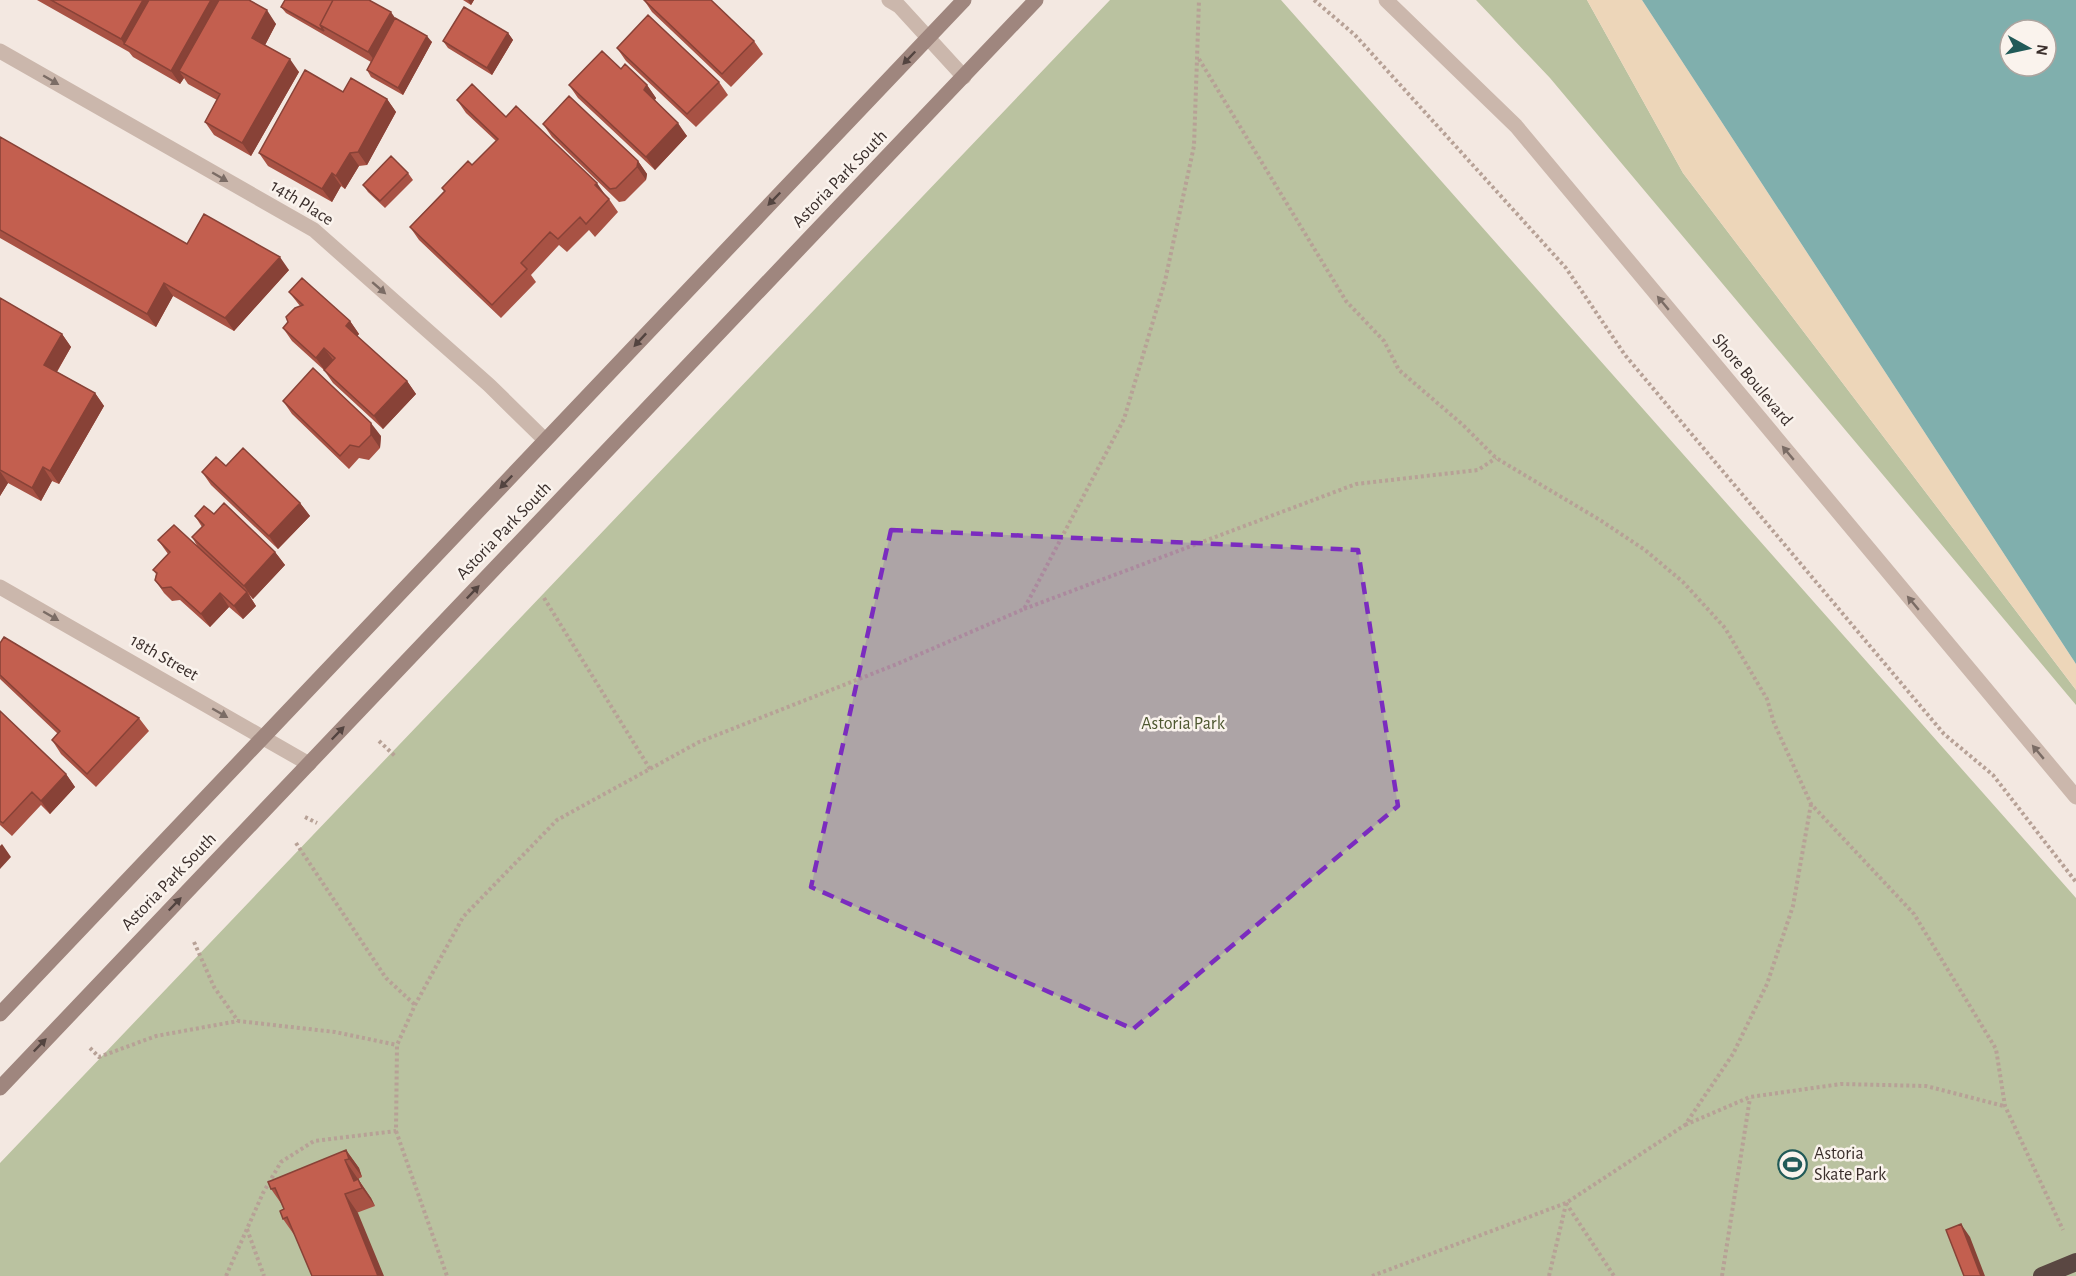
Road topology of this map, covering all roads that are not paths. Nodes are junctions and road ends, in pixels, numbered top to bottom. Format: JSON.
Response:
{"nodes":[{"id":1,"x":889,"y":0,"type":"edge"},
{"id":2,"x":964,"y":0,"type":"edge"},
{"id":3,"x":1036,"y":0,"type":"edge"},
{"id":4,"x":1386,"y":0,"type":"edge"},
{"id":5,"x":928,"y":37,"type":"junction"},
{"id":6,"x":0,"y":51,"type":"edge"},
{"id":7,"x":964,"y":77,"type":"junction"},
{"id":8,"x":545,"y":440,"type":"junction"},
{"id":9,"x":0,"y":587,"type":"edge"},
{"id":10,"x":263,"y":737,"type":"junction"},
{"id":11,"x":309,"y":764,"type":"junction"},
{"id":12,"x":2076,"y":797,"type":"edge"},
{"id":13,"x":0,"y":1014,"type":"edge"},
{"id":14,"x":0,"y":1088,"type":"edge"},
{"id":15,"x":2076,"y":1262,"type":"edge"},
{"id":16,"x":2042,"y":1276,"type":"edge"}],
"edges":[{"from":1,"to":5,"type":"street"},
{"from":2,"to":5,"type":"street","name":"Astoria Park South"},
{"from":3,"to":7,"type":"street","name":"Astoria Park South"},
{"from":12,"to":4,"type":"street","name":"Shore Boulevard","one_way":true},
{"from":5,"to":7,"type":"street"},
{"from":5,"to":8,"type":"street","name":"Astoria Park South","one_way":true},
{"from":6,"to":8,"type":"street","name":"14th Place","one_way":true},
{"from":11,"to":7,"type":"street","name":"Astoria Park South","one_way":true},
{"from":8,"to":10,"type":"street","name":"Astoria Park South","one_way":true},
{"from":9,"to":10,"type":"street","name":"18th Street","one_way":true},
{"from":10,"to":11,"type":"street","name":"18th Street"},
{"from":10,"to":13,"type":"street","name":"Astoria Park South"},
{"from":14,"to":11,"type":"street","name":"Astoria Park South","one_way":true},
{"from":15,"to":16,"type":"highway"}]}
